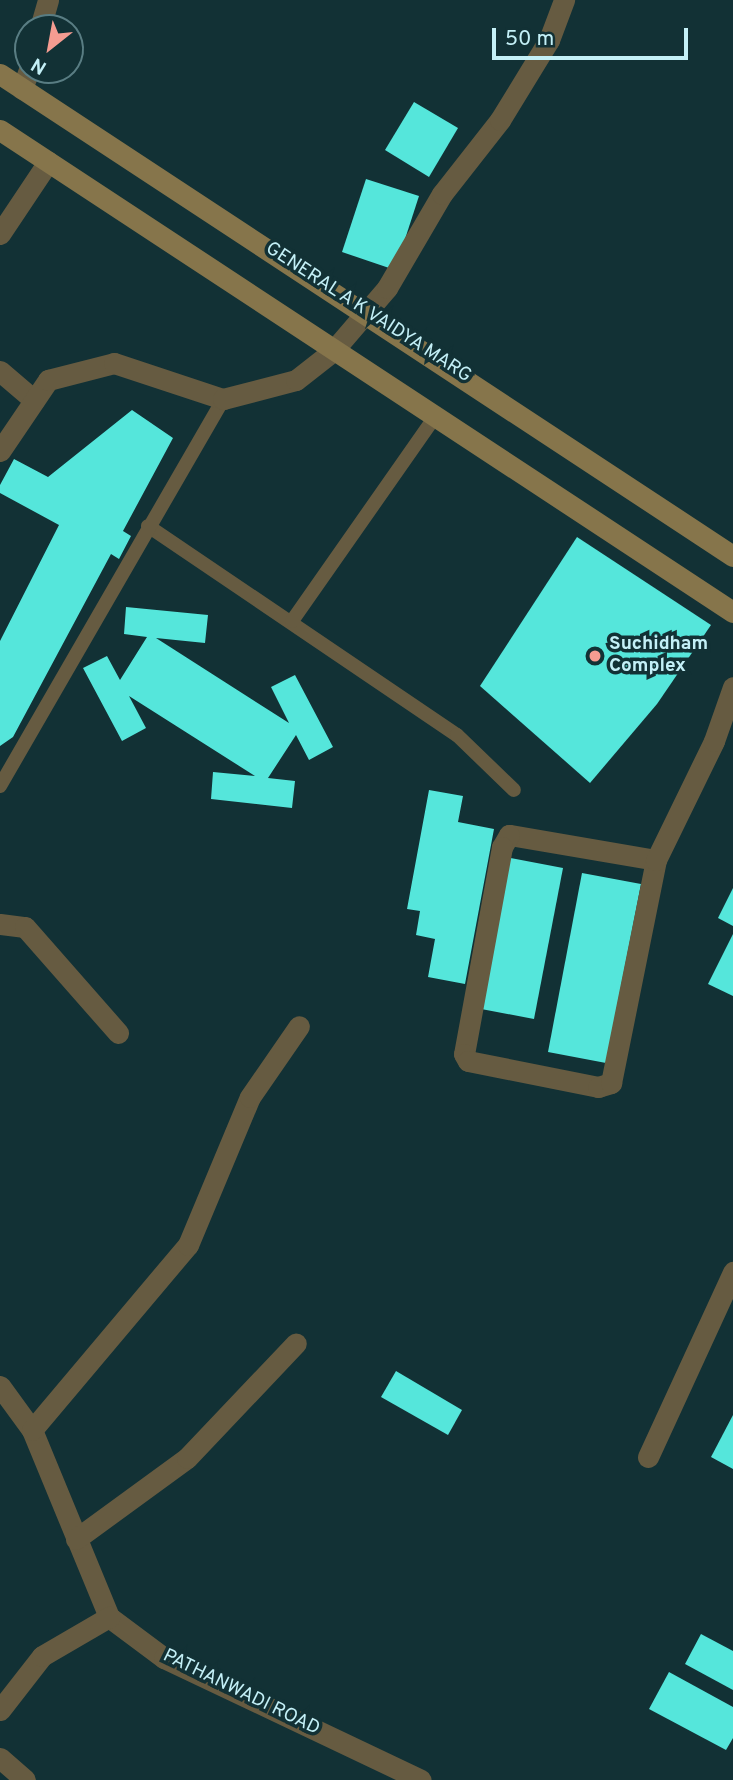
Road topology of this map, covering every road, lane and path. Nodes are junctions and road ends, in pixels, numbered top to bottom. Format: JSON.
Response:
{"nodes":[{"id":1,"x":564,"y":0,"type":"edge"},
{"id":2,"x":33,"y":84,"type":"edge"},
{"id":3,"x":0,"y":130,"type":"edge"},
{"id":4,"x":48,"y":162,"type":"junction"},
{"id":5,"x":0,"y":234,"type":"edge"},
{"id":6,"x":368,"y":312,"type":"junction"},
{"id":7,"x":333,"y":351,"type":"junction"},
{"id":8,"x":0,"y":371,"type":"edge"},
{"id":9,"x":223,"y":399,"type":"junction"},
{"id":10,"x":34,"y":400,"type":"junction"},
{"id":11,"x":435,"y":417,"type":"junction"},
{"id":12,"x":0,"y":451,"type":"edge"},
{"id":13,"x":148,"y":526,"type":"junction"},
{"id":14,"x":733,"y":556,"type":"edge"},
{"id":15,"x":733,"y":612,"type":"edge"},
{"id":16,"x":292,"y":621,"type":"junction"},
{"id":17,"x":733,"y":687,"type":"edge"},
{"id":18,"x":0,"y":786,"type":"edge"},
{"id":19,"x":514,"y":790,"type":"dead end"},
{"id":20,"x":656,"y":860,"type":"junction"},
{"id":21,"x":0,"y":924,"type":"edge"},
{"id":22,"x":299,"y":1026,"type":"dead end"},
{"id":23,"x":118,"y":1033,"type":"dead end"},
{"id":24,"x":733,"y":1272,"type":"edge"},
{"id":25,"x":296,"y":1343,"type":"dead end"},
{"id":26,"x":0,"y":1386,"type":"edge"},
{"id":27,"x":32,"y":1430,"type":"junction"},
{"id":28,"x":648,"y":1457,"type":"dead end"},
{"id":29,"x":76,"y":1539,"type":"junction"},
{"id":30,"x":110,"y":1617,"type":"junction"},
{"id":31,"x":0,"y":1710,"type":"edge"},
{"id":32,"x":0,"y":1758,"type":"edge"},
{"id":33,"x":25,"y":1780,"type":"edge"},
{"id":34,"x":421,"y":1780,"type":"edge"}],
"edges":[{"from":1,"to":6,"type":"street"},
{"from":2,"to":6,"type":"main road","name":"GENERAL A K VAIDYA MARG"},
{"from":3,"to":4,"type":"main road"},
{"from":4,"to":5,"type":"street"},
{"from":4,"to":7,"type":"main road"},
{"from":6,"to":7,"type":"street"},
{"from":6,"to":14,"type":"main road","name":"GENERAL A K VAIDYA MARG"},
{"from":7,"to":9,"type":"street"},
{"from":7,"to":11,"type":"main road"},
{"from":8,"to":10,"type":"street"},
{"from":9,"to":10,"type":"street"},
{"from":9,"to":13,"type":"lane"},
{"from":10,"to":12,"type":"street"},
{"from":11,"to":15,"type":"main road"},
{"from":11,"to":16,"type":"lane"},
{"from":13,"to":16,"type":"lane"},
{"from":13,"to":18,"type":"lane"},
{"from":16,"to":19,"type":"lane"},
{"from":17,"to":20,"type":"street"},
{"from":20,"to":20,"type":"street"},
{"from":21,"to":23,"type":"street"},
{"from":22,"to":27,"type":"street"},
{"from":24,"to":28,"type":"street"},
{"from":25,"to":29,"type":"street"},
{"from":26,"to":27,"type":"street","name":"PATHANWADI ROAD"},
{"from":27,"to":29,"type":"street","name":"PATHANWADI ROAD"},
{"from":29,"to":30,"type":"street","name":"PATHANWADI ROAD"},
{"from":30,"to":31,"type":"street"},
{"from":30,"to":34,"type":"street","name":"PATHANWADI ROAD"},
{"from":32,"to":33,"type":"street"}]}
